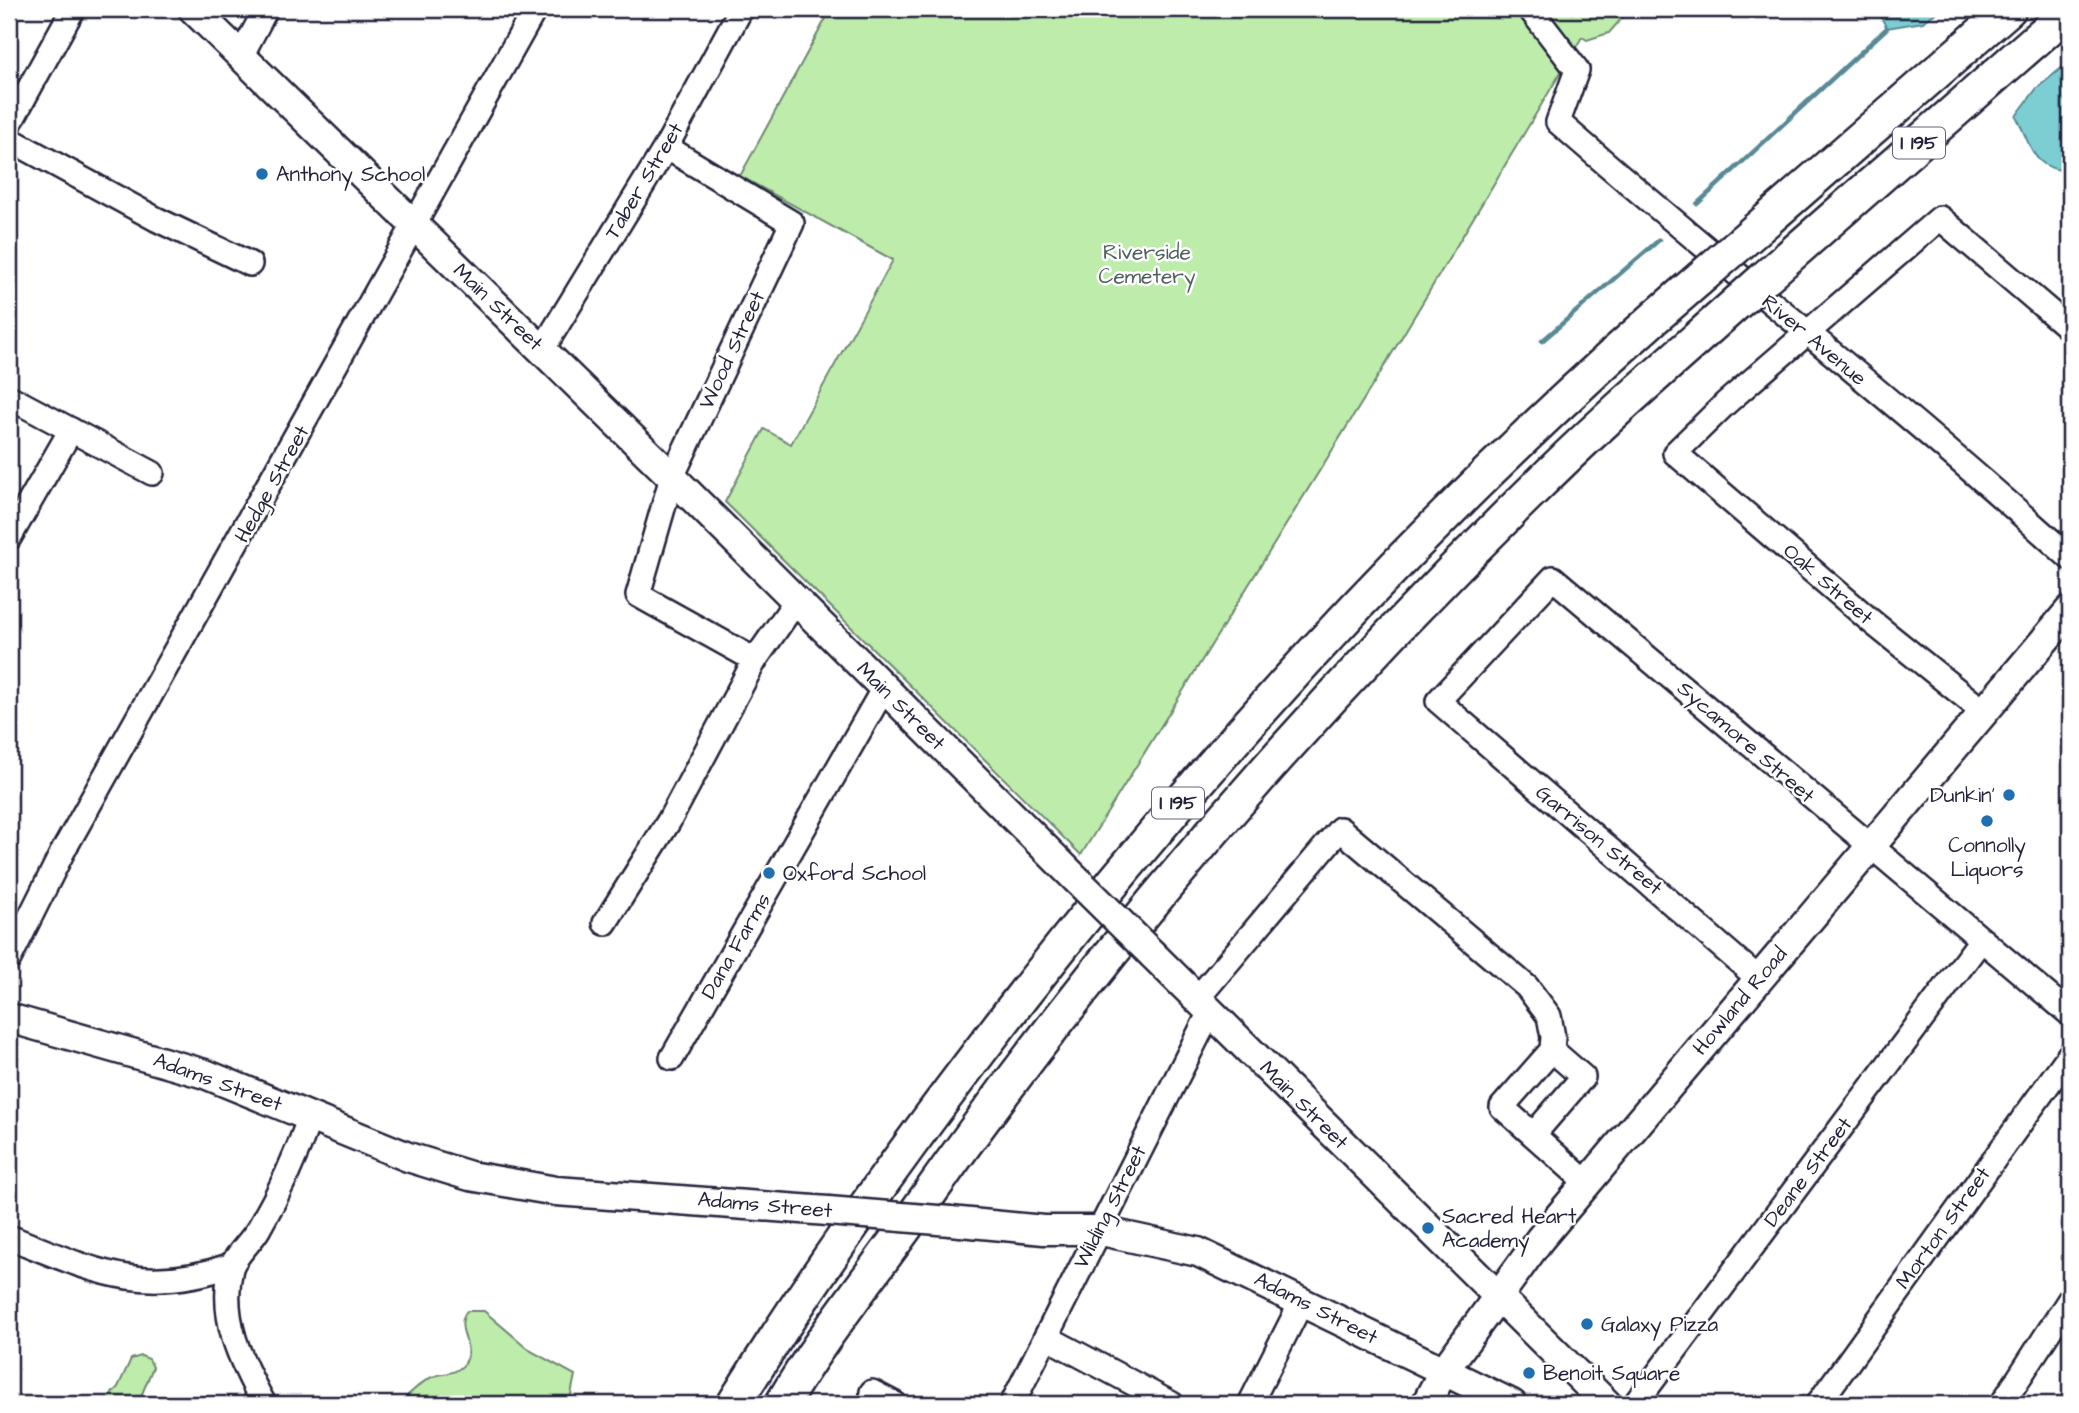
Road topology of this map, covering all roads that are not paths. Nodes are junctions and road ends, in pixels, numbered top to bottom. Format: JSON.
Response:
{"nodes":[{"id":1,"x":73,"y":9,"type":"edge"},
{"id":2,"x":193,"y":9,"type":"edge"},
{"id":3,"x":266,"y":9,"type":"edge"},
{"id":4,"x":535,"y":9,"type":"edge"},
{"id":5,"x":741,"y":9,"type":"edge"},
{"id":6,"x":1530,"y":9,"type":"edge"},
{"id":7,"x":2009,"y":9,"type":"edge"},
{"id":8,"x":2070,"y":10,"type":"edge"},
{"id":9,"x":241,"y":56,"type":"junction"},
{"id":10,"x":9,"y":125,"type":"edge"},
{"id":11,"x":9,"y":139,"type":"edge"},
{"id":12,"x":666,"y":147,"type":"junction"},
{"id":13,"x":415,"y":227,"type":"junction"},
{"id":14,"x":250,"y":264,"type":"dead end"},
{"id":15,"x":2070,"y":329,"type":"edge"},
{"id":16,"x":1807,"y":335,"type":"junction"},
{"id":17,"x":542,"y":350,"type":"junction"},
{"id":18,"x":9,"y":397,"type":"edge"},
{"id":19,"x":71,"y":430,"type":"junction"},
{"id":20,"x":152,"y":473,"type":"dead end"},
{"id":21,"x":672,"y":477,"type":"junction"},
{"id":22,"x":9,"y":538,"type":"edge"},
{"id":23,"x":2070,"y":558,"type":"edge"},
{"id":24,"x":796,"y":601,"type":"junction"},
{"id":25,"x":2070,"y":610,"type":"edge"},
{"id":26,"x":755,"y":660,"type":"junction"},
{"id":27,"x":884,"y":688,"type":"junction"},
{"id":28,"x":1438,"y":701,"type":"joint"},
{"id":29,"x":1984,"y":712,"type":"junction"},
{"id":30,"x":1870,"y":848,"type":"junction"},
{"id":31,"x":605,"y":923,"type":"dead end"},
{"id":32,"x":1981,"y":940,"type":"junction"},
{"id":33,"x":9,"y":959,"type":"edge"},
{"id":34,"x":1759,"y":979,"type":"junction"},
{"id":35,"x":1203,"y":1005,"type":"junction"},
{"id":36,"x":2070,"y":1014,"type":"edge"},
{"id":37,"x":9,"y":1018,"type":"edge"},
{"id":38,"x":1552,"y":1049,"type":"junction"},
{"id":39,"x":2070,"y":1054,"type":"edge"},
{"id":40,"x":672,"y":1058,"type":"dead end"},
{"id":41,"x":310,"y":1117,"type":"junction"},
{"id":42,"x":1534,"y":1134,"type":"junction"},
{"id":43,"x":1587,"y":1183,"type":"junction"},
{"id":44,"x":1097,"y":1230,"type":"junction"},
{"id":45,"x":9,"y":1237,"type":"edge"},
{"id":46,"x":232,"y":1265,"type":"junction"},
{"id":47,"x":1498,"y":1296,"type":"junction"},
{"id":48,"x":2070,"y":1299,"type":"edge"},
{"id":49,"x":1302,"y":1301,"type":"junction"},
{"id":50,"x":1046,"y":1337,"type":"junction"},
{"id":51,"x":1443,"y":1372,"type":"junction"},
{"id":52,"x":872,"y":1392,"type":"dead end"},
{"id":53,"x":264,"y":1404,"type":"edge"},
{"id":54,"x":734,"y":1404,"type":"edge"},
{"id":55,"x":782,"y":1404,"type":"edge"},
{"id":56,"x":895,"y":1404,"type":"edge"},
{"id":57,"x":1012,"y":1404,"type":"edge"},
{"id":58,"x":1172,"y":1404,"type":"edge"},
{"id":59,"x":1250,"y":1404,"type":"edge"},
{"id":60,"x":1426,"y":1404,"type":"edge"},
{"id":61,"x":1513,"y":1404,"type":"edge"},
{"id":62,"x":1607,"y":1404,"type":"edge"},
{"id":63,"x":1635,"y":1404,"type":"edge"},
{"id":64,"x":1818,"y":1404,"type":"edge"},
{"id":65,"x":2002,"y":1404,"type":"edge"}],
"edges":[{"from":1,"to":10,"type":"street"},
{"from":2,"to":9,"type":"main road","name":"Main Street"},
{"from":3,"to":9,"type":"street"},
{"from":4,"to":13,"type":"street","name":"Hedge Street"},
{"from":5,"to":12,"type":"street","name":"Taber Street"},
{"from":6,"to":16,"type":"street","name":"River Avenue"},
{"from":7,"to":54,"type":"highway","number":"I 195","bridge":true},
{"from":8,"to":55,"type":"highway","number":"I 195","bridge":true},
{"from":9,"to":13,"type":"main road","name":"Main Street"},
{"from":11,"to":14,"type":"street"},
{"from":12,"to":17,"type":"street","name":"Taber Street"},
{"from":12,"to":21,"type":"street","name":"Wood Street"},
{"from":13,"to":17,"type":"main road","name":"Main Street"},
{"from":13,"to":33,"type":"street","name":"Hedge Street"},
{"from":15,"to":16,"type":"street"},
{"from":16,"to":23,"type":"street","name":"River Avenue"},
{"from":16,"to":29,"type":"street","name":"Oak Street"},
{"from":17,"to":21,"type":"main road","name":"Main Street"},
{"from":18,"to":19,"type":"street"},
{"from":19,"to":20,"type":"street"},
{"from":19,"to":22,"type":"street"},
{"from":21,"to":24,"type":"main road","name":"Main Street"},
{"from":21,"to":26,"type":"street","name":"Wood Street"},
{"from":24,"to":26,"type":"street"},
{"from":24,"to":27,"type":"main road","name":"Main Street"},
{"from":25,"to":29,"type":"main road","name":"Howland Road"},
{"from":26,"to":31,"type":"street"},
{"from":27,"to":35,"type":"main road","name":"Main Street","bridge":true},
{"from":27,"to":40,"type":"street","name":"Dana Farms"},
{"from":28,"to":30,"type":"street","name":"Sycamore Street"},
{"from":28,"to":34,"type":"street","name":"Garrison Street"},
{"from":29,"to":30,"type":"main road","name":"Howland Road"},
{"from":30,"to":32,"type":"street","name":"Sycamore Street"},
{"from":30,"to":34,"type":"main road","name":"Howland Road"},
{"from":32,"to":36,"type":"street","name":"Sycamore Street"},
{"from":32,"to":63,"type":"street","name":"Deane Street"},
{"from":34,"to":43,"type":"main road","name":"Howland Road"},
{"from":35,"to":38,"type":"street","name":"Wilding Street"},
{"from":35,"to":44,"type":"street","name":"Wilding Street"},
{"from":35,"to":47,"type":"main road","name":"Main Street"},
{"from":37,"to":41,"type":"main road","name":"Adams Street"},
{"from":38,"to":42,"type":"street"},
{"from":38,"to":42,"type":"street"},
{"from":39,"to":64,"type":"street","name":"Morton Street"},
{"from":41,"to":44,"type":"main road","name":"Adams Street","bridge":true},
{"from":41,"to":46,"type":"street"},
{"from":42,"to":43,"type":"street"},
{"from":43,"to":47,"type":"main road","name":"Howland Road"},
{"from":44,"to":49,"type":"main road","name":"Adams Street"},
{"from":44,"to":50,"type":"street","name":"Wilding Street"},
{"from":45,"to":46,"type":"street"},
{"from":46,"to":53,"type":"street"},
{"from":47,"to":51,"type":"main road","name":"Howland Road"},
{"from":47,"to":62,"type":"main road","name":"Main Street"},
{"from":48,"to":65,"type":"street"},
{"from":49,"to":51,"type":"main road","name":"Adams Street"},
{"from":49,"to":59,"type":"street"},
{"from":50,"to":57,"type":"street","name":"Wilding Street"},
{"from":50,"to":58,"type":"street"},
{"from":51,"to":60,"type":"main road","name":"Howland Road"},
{"from":51,"to":61,"type":"main road","name":"Adams Street"},
{"from":52,"to":56,"type":"street"}]}
